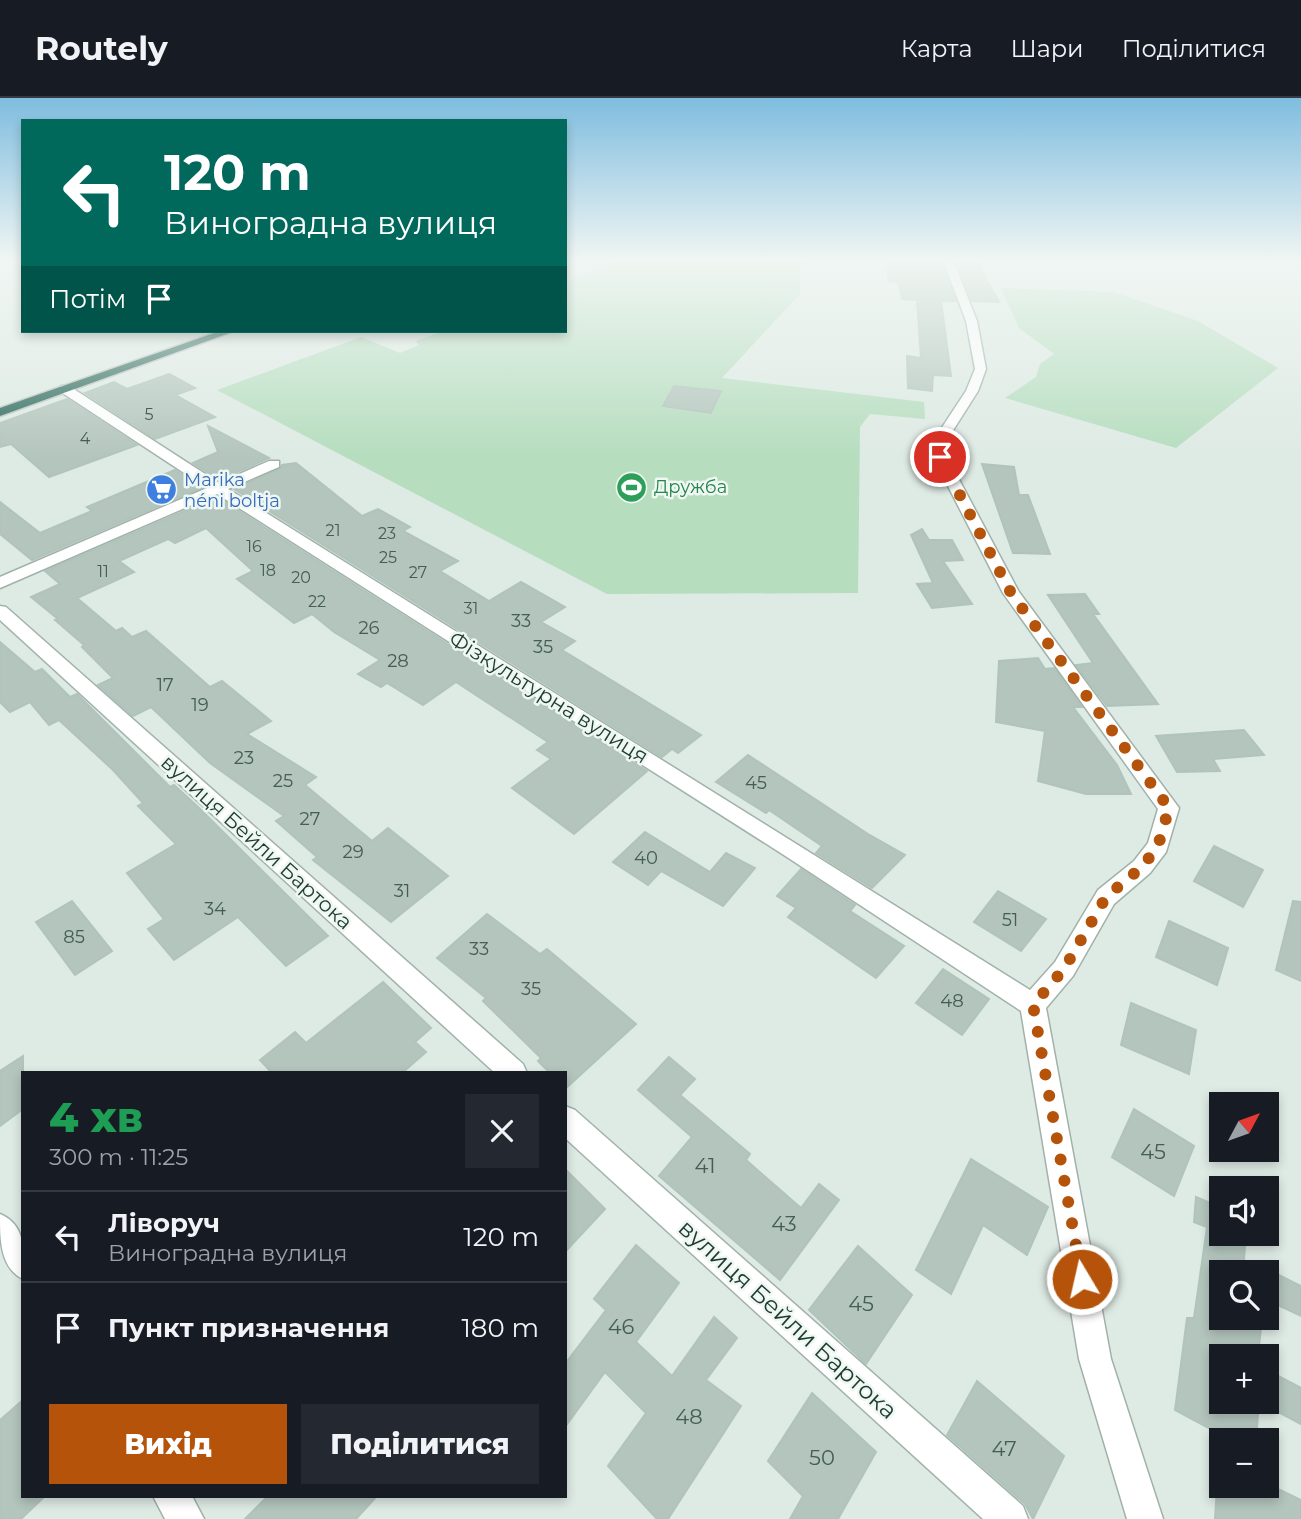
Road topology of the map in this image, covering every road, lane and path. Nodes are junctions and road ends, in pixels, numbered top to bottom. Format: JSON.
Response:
{"nodes":[{"id":1,"x":971,"y":326,"type":"edge"},
{"id":2,"x":224,"y":333,"type":"edge"},
{"id":3,"x":65,"y":389,"type":"junction"},
{"id":4,"x":0,"y":412,"type":"edge"},
{"id":5,"x":274,"y":464,"type":"dead end"},
{"id":6,"x":217,"y":488,"type":"junction"},
{"id":7,"x":0,"y":583,"type":"edge"},
{"id":8,"x":0,"y":611,"type":"edge"},
{"id":9,"x":1033,"y":1005,"type":"junction"},
{"id":10,"x":512,"y":1071,"type":"edge"},
{"id":11,"x":567,"y":1121,"type":"edge"},
{"id":12,"x":0,"y":1229,"type":"edge"},
{"id":13,"x":21,"y":1261,"type":"edge"},
{"id":14,"x":172,"y":1498,"type":"edge"},
{"id":15,"x":186,"y":1519,"type":"edge"},
{"id":16,"x":1010,"y":1519,"type":"edge"},
{"id":17,"x":1145,"y":1519,"type":"edge"}],
"edges":[{"from":1,"to":9,"type":"street"},
{"from":2,"to":3,"type":"highway"},
{"from":3,"to":4,"type":"highway"},
{"from":3,"to":6,"type":"street","name":"Фізкультурна вулиця"},
{"from":5,"to":6,"type":"street"},
{"from":6,"to":7,"type":"street"},
{"from":6,"to":9,"type":"street","name":"Фізкультурна вулиця"},
{"from":8,"to":10,"type":"street","name":"вулиця Бейли Бартока"},
{"from":9,"to":17,"type":"street"},
{"from":11,"to":16,"type":"street","name":"вулиця Бейли Бартока"},
{"from":12,"to":13,"type":"street"},
{"from":14,"to":15,"type":"street"}]}
